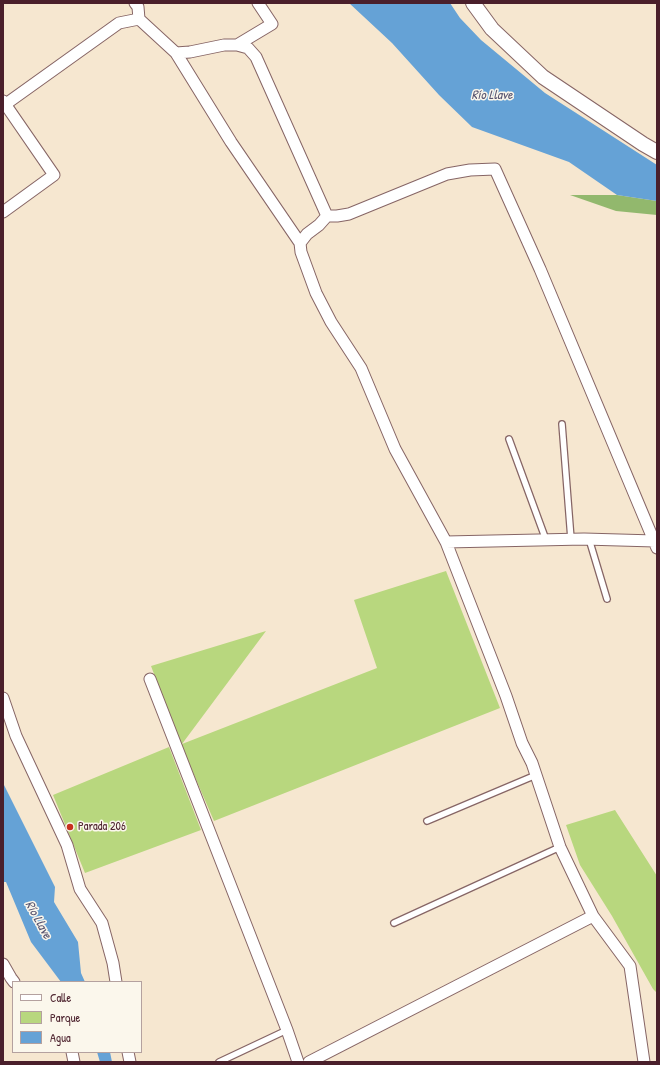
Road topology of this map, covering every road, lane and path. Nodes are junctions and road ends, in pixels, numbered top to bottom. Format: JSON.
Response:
{"nodes":[{"id":1,"x":135,"y":3,"type":"edge"},
{"id":2,"x":258,"y":3,"type":"edge"},
{"id":3,"x":473,"y":3,"type":"edge"},
{"id":4,"x":139,"y":19,"type":"junction"},
{"id":5,"x":237,"y":45,"type":"junction"},
{"id":6,"x":176,"y":53,"type":"junction"},
{"id":7,"x":4,"y":103,"type":"edge"},
{"id":8,"x":657,"y":152,"type":"edge"},
{"id":9,"x":3,"y":212,"type":"edge"},
{"id":10,"x":326,"y":216,"type":"junction"},
{"id":11,"x":300,"y":243,"type":"junction"},
{"id":12,"x":562,"y":424,"type":"dead end"},
{"id":13,"x":509,"y":439,"type":"dead end"},
{"id":14,"x":571,"y":539,"type":"junction"},
{"id":15,"x":589,"y":539,"type":"junction"},
{"id":16,"x":546,"y":540,"type":"junction"},
{"id":17,"x":446,"y":542,"type":"junction"},
{"id":18,"x":656,"y":544,"type":"edge"},
{"id":19,"x":607,"y":599,"type":"dead end"},
{"id":20,"x":150,"y":679,"type":"dead end"},
{"id":21,"x":3,"y":698,"type":"edge"},
{"id":22,"x":536,"y":775,"type":"junction"},
{"id":23,"x":428,"y":821,"type":"dead end"},
{"id":24,"x":560,"y":847,"type":"junction"},
{"id":25,"x":593,"y":916,"type":"junction"},
{"id":26,"x":394,"y":923,"type":"dead end"},
{"id":27,"x":3,"y":964,"type":"edge"},
{"id":28,"x":13,"y":981,"type":"edge"},
{"id":29,"x":116,"y":981,"type":"edge"},
{"id":30,"x":287,"y":1030,"type":"junction"},
{"id":31,"x":219,"y":1062,"type":"edge"},
{"id":32,"x":298,"y":1062,"type":"edge"},
{"id":33,"x":308,"y":1062,"type":"edge"},
{"id":34,"x":644,"y":1062,"type":"edge"}],
"edges":[{"from":1,"to":4,"type":"street"},
{"from":2,"to":5,"type":"street"},
{"from":3,"to":8,"type":"street"},
{"from":4,"to":6,"type":"street"},
{"from":4,"to":7,"type":"street"},
{"from":5,"to":6,"type":"street"},
{"from":5,"to":10,"type":"street"},
{"from":6,"to":11,"type":"street"},
{"from":7,"to":9,"type":"street"},
{"from":10,"to":11,"type":"street"},
{"from":10,"to":18,"type":"street"},
{"from":11,"to":17,"type":"street"},
{"from":12,"to":14,"type":"lane"},
{"from":13,"to":16,"type":"lane"},
{"from":14,"to":15,"type":"street"},
{"from":14,"to":16,"type":"street"},
{"from":15,"to":18,"type":"street"},
{"from":15,"to":19,"type":"lane"},
{"from":16,"to":17,"type":"street"},
{"from":17,"to":22,"type":"street"},
{"from":20,"to":30,"type":"street"},
{"from":21,"to":29,"type":"street"},
{"from":22,"to":23,"type":"lane"},
{"from":22,"to":24,"type":"street"},
{"from":24,"to":25,"type":"street"},
{"from":24,"to":26,"type":"lane"},
{"from":25,"to":33,"type":"street"},
{"from":25,"to":34,"type":"street"},
{"from":27,"to":28,"type":"street"},
{"from":30,"to":31,"type":"lane"},
{"from":30,"to":32,"type":"street"}]}
